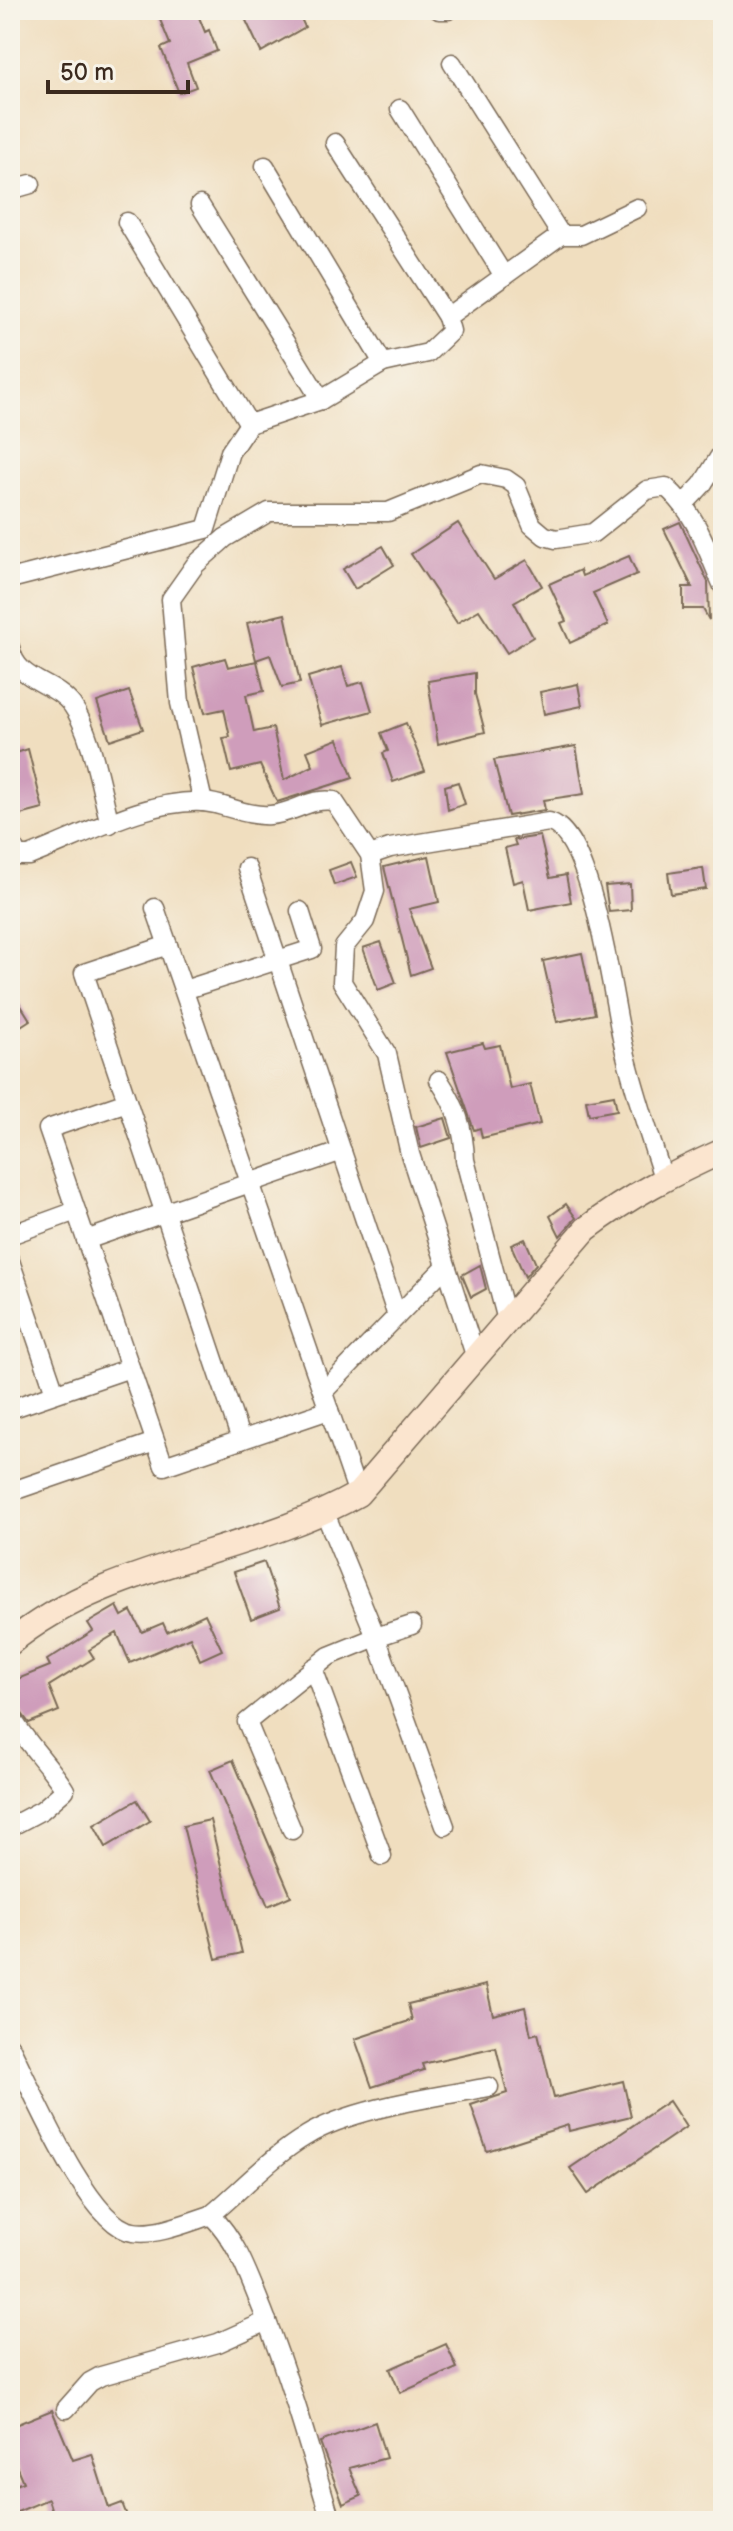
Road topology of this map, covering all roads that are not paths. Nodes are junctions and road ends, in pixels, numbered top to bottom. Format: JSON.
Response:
{"nodes":[{"id":1,"x":439,"y":10,"type":"edge"},
{"id":2,"x":448,"y":10,"type":"edge"},
{"id":3,"x":452,"y":63,"type":"dead end"},
{"id":4,"x":400,"y":109,"type":"dead end"},
{"id":5,"x":335,"y":143,"type":"dead end"},
{"id":6,"x":265,"y":166,"type":"dead end"},
{"id":7,"x":31,"y":184,"type":"dead end"},
{"id":8,"x":10,"y":190,"type":"edge"},
{"id":9,"x":200,"y":205,"type":"dead end"},
{"id":10,"x":637,"y":208,"type":"dead end"},
{"id":11,"x":127,"y":222,"type":"dead end"},
{"id":12,"x":561,"y":235,"type":"junction"},
{"id":13,"x":504,"y":276,"type":"junction"},
{"id":14,"x":447,"y":317,"type":"junction"},
{"id":15,"x":383,"y":363,"type":"junction"},
{"id":16,"x":321,"y":400,"type":"junction"},
{"id":17,"x":249,"y":424,"type":"junction"},
{"id":18,"x":723,"y":451,"type":"edge"},
{"id":19,"x":685,"y":503,"type":"junction"},
{"id":20,"x":10,"y":579,"type":"edge"},
{"id":21,"x":723,"y":586,"type":"edge"},
{"id":22,"x":10,"y":647,"type":"edge"},
{"id":23,"x":203,"y":802,"type":"junction"},
{"id":24,"x":110,"y":824,"type":"junction"},
{"id":25,"x":10,"y":838,"type":"edge"},
{"id":26,"x":370,"y":855,"type":"junction"},
{"id":27,"x":247,"y":868,"type":"dead end"},
{"id":28,"x":155,"y":908,"type":"dead end"},
{"id":29,"x":300,"y":911,"type":"dead end"},
{"id":30,"x":723,"y":916,"type":"edge"},
{"id":31,"x":723,"y":922,"type":"edge"},
{"id":32,"x":168,"y":945,"type":"junction"},
{"id":33,"x":278,"y":960,"type":"junction"},
{"id":34,"x":184,"y":990,"type":"junction"},
{"id":35,"x":439,"y":1080,"type":"dead end"},
{"id":36,"x":127,"y":1102,"type":"junction"},
{"id":37,"x":342,"y":1151,"type":"junction"},
{"id":38,"x":723,"y":1151,"type":"edge"},
{"id":39,"x":663,"y":1178,"type":"junction"},
{"id":40,"x":250,"y":1183,"type":"junction"},
{"id":41,"x":76,"y":1211,"type":"junction"},
{"id":42,"x":165,"y":1213,"type":"junction"},
{"id":43,"x":10,"y":1235,"type":"edge"},
{"id":44,"x":86,"y":1240,"type":"junction"},
{"id":45,"x":10,"y":1261,"type":"edge"},
{"id":46,"x":446,"y":1266,"type":"junction"},
{"id":47,"x":397,"y":1316,"type":"junction"},
{"id":48,"x":508,"y":1324,"type":"junction"},
{"id":49,"x":476,"y":1358,"type":"junction"},
{"id":50,"x":130,"y":1368,"type":"junction"},
{"id":51,"x":55,"y":1393,"type":"junction"},
{"id":52,"x":326,"y":1401,"type":"junction"},
{"id":53,"x":10,"y":1409,"type":"edge"},
{"id":54,"x":241,"y":1440,"type":"junction"},
{"id":55,"x":155,"y":1442,"type":"junction"},
{"id":56,"x":10,"y":1492,"type":"edge"},
{"id":57,"x":358,"y":1494,"type":"junction"},
{"id":58,"x":325,"y":1513,"type":"junction"},
{"id":59,"x":412,"y":1625,"type":"dead end"},
{"id":60,"x":12,"y":1636,"type":"edge"},
{"id":61,"x":376,"y":1637,"type":"junction"},
{"id":62,"x":313,"y":1668,"type":"junction"},
{"id":63,"x":10,"y":1715,"type":"edge"},
{"id":64,"x":445,"y":1826,"type":"dead end"},
{"id":65,"x":10,"y":1827,"type":"edge"},
{"id":66,"x":292,"y":1830,"type":"dead end"},
{"id":67,"x":382,"y":1856,"type":"dead end"},
{"id":68,"x":10,"y":2046,"type":"edge"},
{"id":69,"x":489,"y":2087,"type":"dead end"},
{"id":70,"x":211,"y":2215,"type":"junction"},
{"id":71,"x":267,"y":2321,"type":"junction"},
{"id":72,"x":66,"y":2409,"type":"dead end"},
{"id":73,"x":331,"y":2521,"type":"edge"}],
"edges":[{"from":1,"to":2,"type":"street"},
{"from":3,"to":12,"type":"street"},
{"from":4,"to":13,"type":"street"},
{"from":5,"to":14,"type":"street"},
{"from":6,"to":15,"type":"street"},
{"from":7,"to":8,"type":"street"},
{"from":9,"to":16,"type":"street"},
{"from":10,"to":12,"type":"street"},
{"from":11,"to":17,"type":"street"},
{"from":12,"to":13,"type":"street"},
{"from":13,"to":14,"type":"street"},
{"from":14,"to":15,"type":"street"},
{"from":15,"to":16,"type":"street"},
{"from":16,"to":17,"type":"street"},
{"from":17,"to":20,"type":"street"},
{"from":18,"to":19,"type":"street"},
{"from":19,"to":21,"type":"street"},
{"from":19,"to":23,"type":"street"},
{"from":22,"to":24,"type":"street"},
{"from":23,"to":24,"type":"street"},
{"from":23,"to":26,"type":"street"},
{"from":24,"to":25,"type":"street"},
{"from":26,"to":39,"type":"street"},
{"from":26,"to":46,"type":"street"},
{"from":27,"to":33,"type":"street"},
{"from":28,"to":32,"type":"street"},
{"from":29,"to":33,"type":"street"},
{"from":30,"to":31,"type":"street"},
{"from":32,"to":34,"type":"street"},
{"from":32,"to":36,"type":"street"},
{"from":33,"to":34,"type":"street"},
{"from":33,"to":37,"type":"street"},
{"from":34,"to":40,"type":"street"},
{"from":35,"to":48,"type":"street"},
{"from":36,"to":41,"type":"street"},
{"from":36,"to":42,"type":"street"},
{"from":37,"to":40,"type":"street"},
{"from":37,"to":47,"type":"street"},
{"from":38,"to":39,"type":"street"},
{"from":39,"to":48,"type":"street"},
{"from":40,"to":42,"type":"street"},
{"from":40,"to":52,"type":"street"},
{"from":41,"to":43,"type":"street"},
{"from":41,"to":44,"type":"street"},
{"from":42,"to":44,"type":"street"},
{"from":42,"to":54,"type":"street"},
{"from":44,"to":50,"type":"street"},
{"from":45,"to":51,"type":"street"},
{"from":46,"to":47,"type":"street"},
{"from":46,"to":49,"type":"street"},
{"from":47,"to":52,"type":"street"},
{"from":48,"to":49,"type":"street"},
{"from":49,"to":57,"type":"street"},
{"from":50,"to":51,"type":"street"},
{"from":50,"to":55,"type":"street"},
{"from":51,"to":53,"type":"street"},
{"from":52,"to":54,"type":"street"},
{"from":52,"to":57,"type":"street"},
{"from":54,"to":55,"type":"street"},
{"from":55,"to":56,"type":"street"},
{"from":57,"to":58,"type":"street"},
{"from":58,"to":60,"type":"street"},
{"from":58,"to":61,"type":"street"},
{"from":59,"to":61,"type":"street"},
{"from":61,"to":62,"type":"street"},
{"from":61,"to":64,"type":"street"},
{"from":62,"to":66,"type":"street"},
{"from":62,"to":67,"type":"street"},
{"from":63,"to":65,"type":"street"},
{"from":68,"to":70,"type":"street"},
{"from":69,"to":70,"type":"street"},
{"from":70,"to":71,"type":"street"},
{"from":71,"to":72,"type":"street"},
{"from":71,"to":73,"type":"street"}]}
